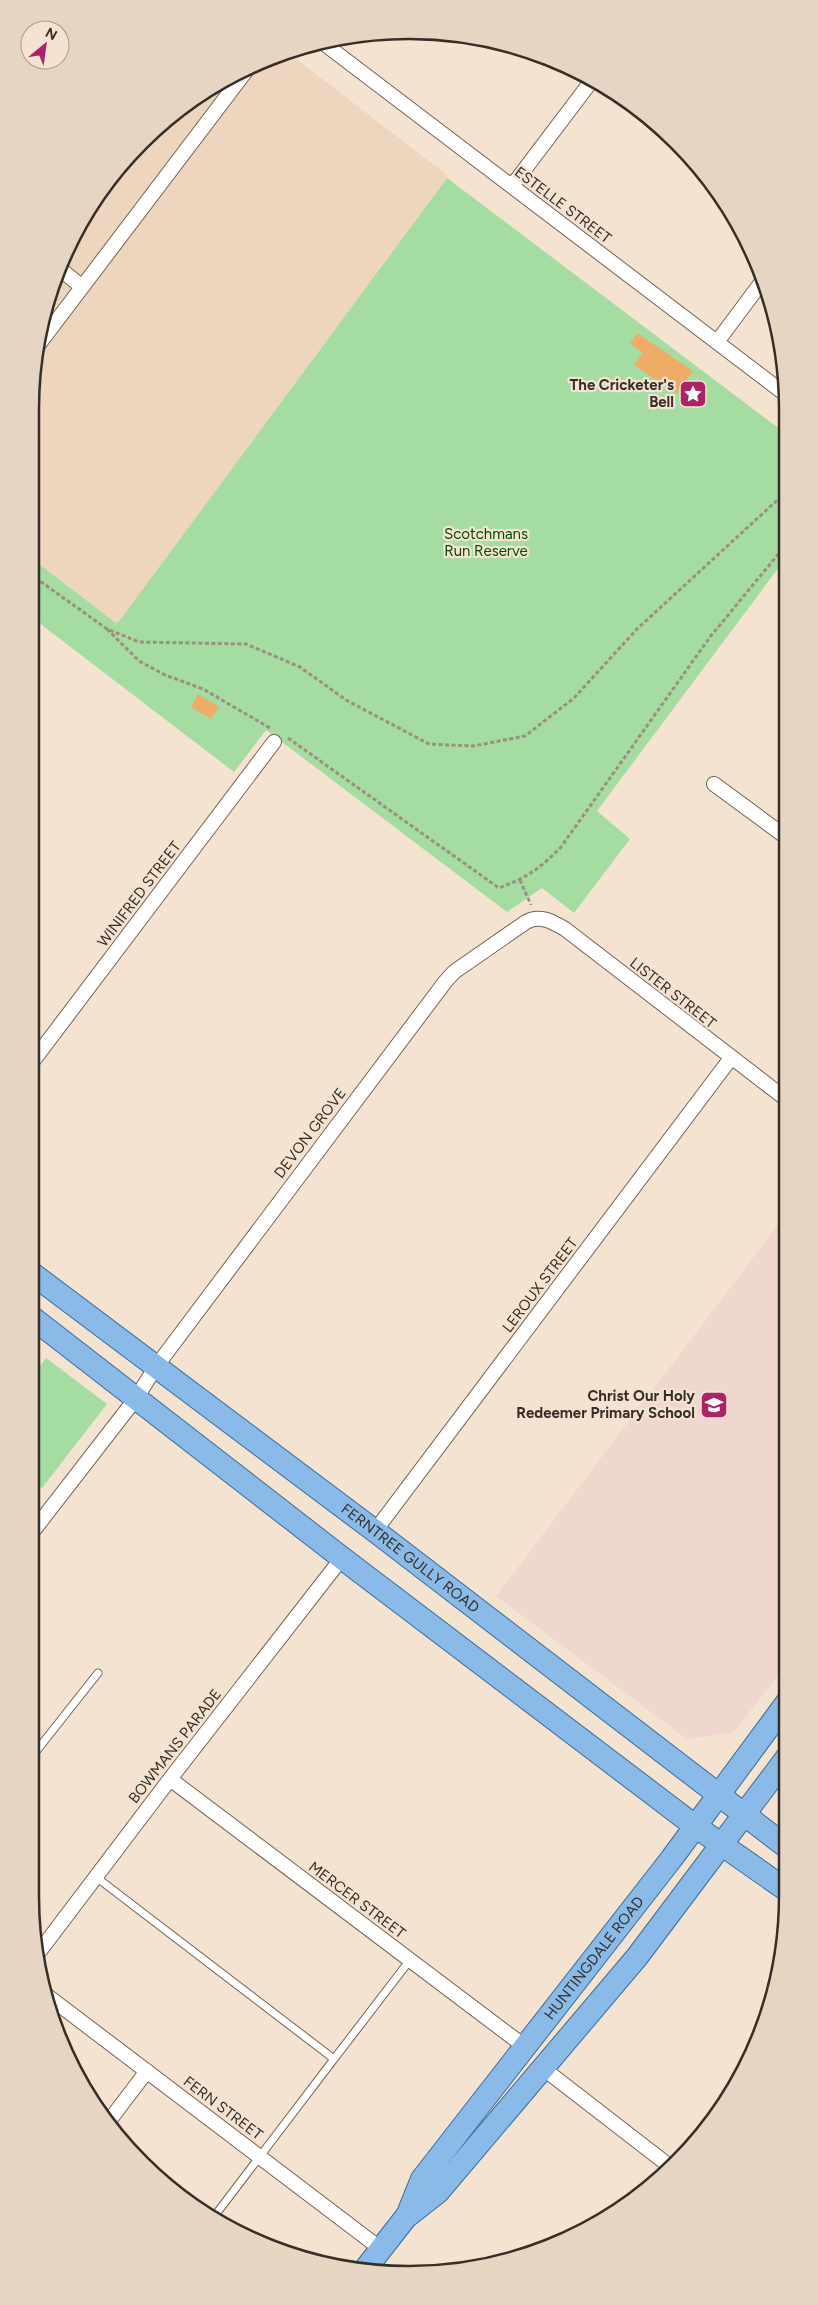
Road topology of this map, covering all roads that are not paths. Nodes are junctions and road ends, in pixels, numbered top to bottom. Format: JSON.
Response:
{"nodes":[{"id":1,"x":329,"y":48,"type":"edge"},
{"id":2,"x":240,"y":79,"type":"edge"},
{"id":3,"x":589,"y":85,"type":"edge"},
{"id":4,"x":512,"y":186,"type":"junction"},
{"id":5,"x":65,"y":273,"type":"edge"},
{"id":6,"x":82,"y":287,"type":"junction"},
{"id":7,"x":759,"y":287,"type":"edge"},
{"id":8,"x":47,"y":332,"type":"edge"},
{"id":9,"x":717,"y":342,"type":"junction"},
{"id":10,"x":778,"y":389,"type":"edge"},
{"id":11,"x":279,"y":737,"type":"road end"},
{"id":12,"x":714,"y":784,"type":"dead end"},
{"id":13,"x":779,"y":832,"type":"edge"},
{"id":14,"x":537,"y":918,"type":"joint"},
{"id":15,"x":39,"y":1053,"type":"edge"},
{"id":16,"x":731,"y":1058,"type":"junction"},
{"id":17,"x":779,"y":1094,"type":"edge"},
{"id":18,"x":39,"y":1279,"type":"edge"},
{"id":19,"x":39,"y":1323,"type":"edge"},
{"id":20,"x":154,"y":1368,"type":"junction"},
{"id":21,"x":137,"y":1397,"type":"junction"},
{"id":22,"x":39,"y":1523,"type":"edge"},
{"id":23,"x":375,"y":1531,"type":"junction"},
{"id":24,"x":342,"y":1558,"type":"junction"},
{"id":25,"x":98,"y":1672,"type":"dead end"},
{"id":26,"x":779,"y":1713,"type":"edge"},
{"id":27,"x":39,"y":1747,"type":"edge"},
{"id":28,"x":779,"y":1768,"type":"edge"},
{"id":29,"x":170,"y":1779,"type":"junction"},
{"id":30,"x":717,"y":1794,"type":"junction"},
{"id":31,"x":744,"y":1813,"type":"junction"},
{"id":32,"x":695,"y":1826,"type":"junction"},
{"id":33,"x":779,"y":1841,"type":"edge"},
{"id":34,"x":721,"y":1845,"type":"junction"},
{"id":35,"x":96,"y":1877,"type":"junction"},
{"id":36,"x":779,"y":1885,"type":"edge"},
{"id":37,"x":43,"y":1947,"type":"edge"},
{"id":38,"x":410,"y":1960,"type":"junction"},
{"id":39,"x":54,"y":2001,"type":"edge"},
{"id":40,"x":524,"y":2046,"type":"junction"},
{"id":41,"x":334,"y":2060,"type":"junction"},
{"id":42,"x":544,"y":2069,"type":"junction"},
{"id":43,"x":146,"y":2071,"type":"junction"},
{"id":44,"x":112,"y":2117,"type":"edge"},
{"id":45,"x":260,"y":2157,"type":"junction"},
{"id":46,"x":665,"y":2163,"type":"edge"},
{"id":47,"x":217,"y":2213,"type":"edge"},
{"id":48,"x":406,"y":2216,"type":"junction"},
{"id":49,"x":381,"y":2249,"type":"junction"},
{"id":50,"x":369,"y":2264,"type":"edge"}],
"edges":[{"from":1,"to":4,"type":"street","name":"ESTELLE STREET"},
{"from":2,"to":6,"type":"street"},
{"from":3,"to":4,"type":"street"},
{"from":4,"to":9,"type":"street","name":"ESTELLE STREET"},
{"from":5,"to":6,"type":"street"},
{"from":6,"to":8,"type":"street"},
{"from":7,"to":9,"type":"street"},
{"from":9,"to":10,"type":"street","name":"ESTELLE STREET"},
{"from":11,"to":15,"type":"street","name":"WINIFRED STREET"},
{"from":12,"to":13,"type":"street"},
{"from":14,"to":16,"type":"street","name":"LISTER STREET"},
{"from":14,"to":20,"type":"street","name":"DEVON GROVE"},
{"from":16,"to":17,"type":"street","name":"LISTER STREET"},
{"from":16,"to":23,"type":"street","name":"LEROUX STREET"},
{"from":18,"to":20,"type":"main road","name":"FERNTREE GULLY ROAD"},
{"from":19,"to":21,"type":"main road"},
{"from":20,"to":21,"type":"street","name":"DEVON GROVE"},
{"from":20,"to":23,"type":"main road","name":"FERNTREE GULLY ROAD"},
{"from":21,"to":22,"type":"street","name":"DEVON GROVE"},
{"from":21,"to":24,"type":"main road"},
{"from":23,"to":30,"type":"main road","name":"FERNTREE GULLY ROAD"},
{"from":24,"to":29,"type":"street","name":"BOWMANS PARADE"},
{"from":24,"to":32,"type":"main road"},
{"from":25,"to":27,"type":"lane"},
{"from":26,"to":30,"type":"main road","name":"HUNTINGDALE ROAD"},
{"from":28,"to":31,"type":"main road","name":"HUNTINGDALE ROAD"},
{"from":29,"to":35,"type":"street","name":"BOWMANS PARADE"},
{"from":29,"to":38,"type":"street","name":"MERCER STREET"},
{"from":30,"to":31,"type":"main road","name":"FERNTREE GULLY ROAD"},
{"from":30,"to":32,"type":"main road","name":"HUNTINGDALE ROAD"},
{"from":31,"to":33,"type":"main road","name":"FERNTREE GULLY ROAD"},
{"from":31,"to":34,"type":"main road","name":"HUNTINGDALE ROAD"},
{"from":32,"to":34,"type":"main road"},
{"from":32,"to":40,"type":"main road","name":"HUNTINGDALE ROAD"},
{"from":34,"to":36,"type":"main road"},
{"from":34,"to":42,"type":"main road","name":"HUNTINGDALE ROAD"},
{"from":35,"to":37,"type":"street","name":"BOWMANS PARADE"},
{"from":35,"to":41,"type":"lane"},
{"from":38,"to":40,"type":"street","name":"MERCER STREET"},
{"from":38,"to":41,"type":"lane"},
{"from":39,"to":43,"type":"street","name":"FERN STREET"},
{"from":40,"to":48,"type":"main road","name":"HUNTINGDALE ROAD"},
{"from":41,"to":45,"type":"lane"},
{"from":42,"to":46,"type":"street"},
{"from":42,"to":48,"type":"main road","name":"HUNTINGDALE ROAD"},
{"from":43,"to":44,"type":"street"},
{"from":43,"to":45,"type":"street","name":"FERN STREET"},
{"from":45,"to":47,"type":"lane"},
{"from":45,"to":49,"type":"street","name":"FERN STREET"},
{"from":48,"to":49,"type":"main road","name":"HUNTINGDALE ROAD"},
{"from":49,"to":50,"type":"main road","name":"HUNTINGDALE ROAD"}]}
